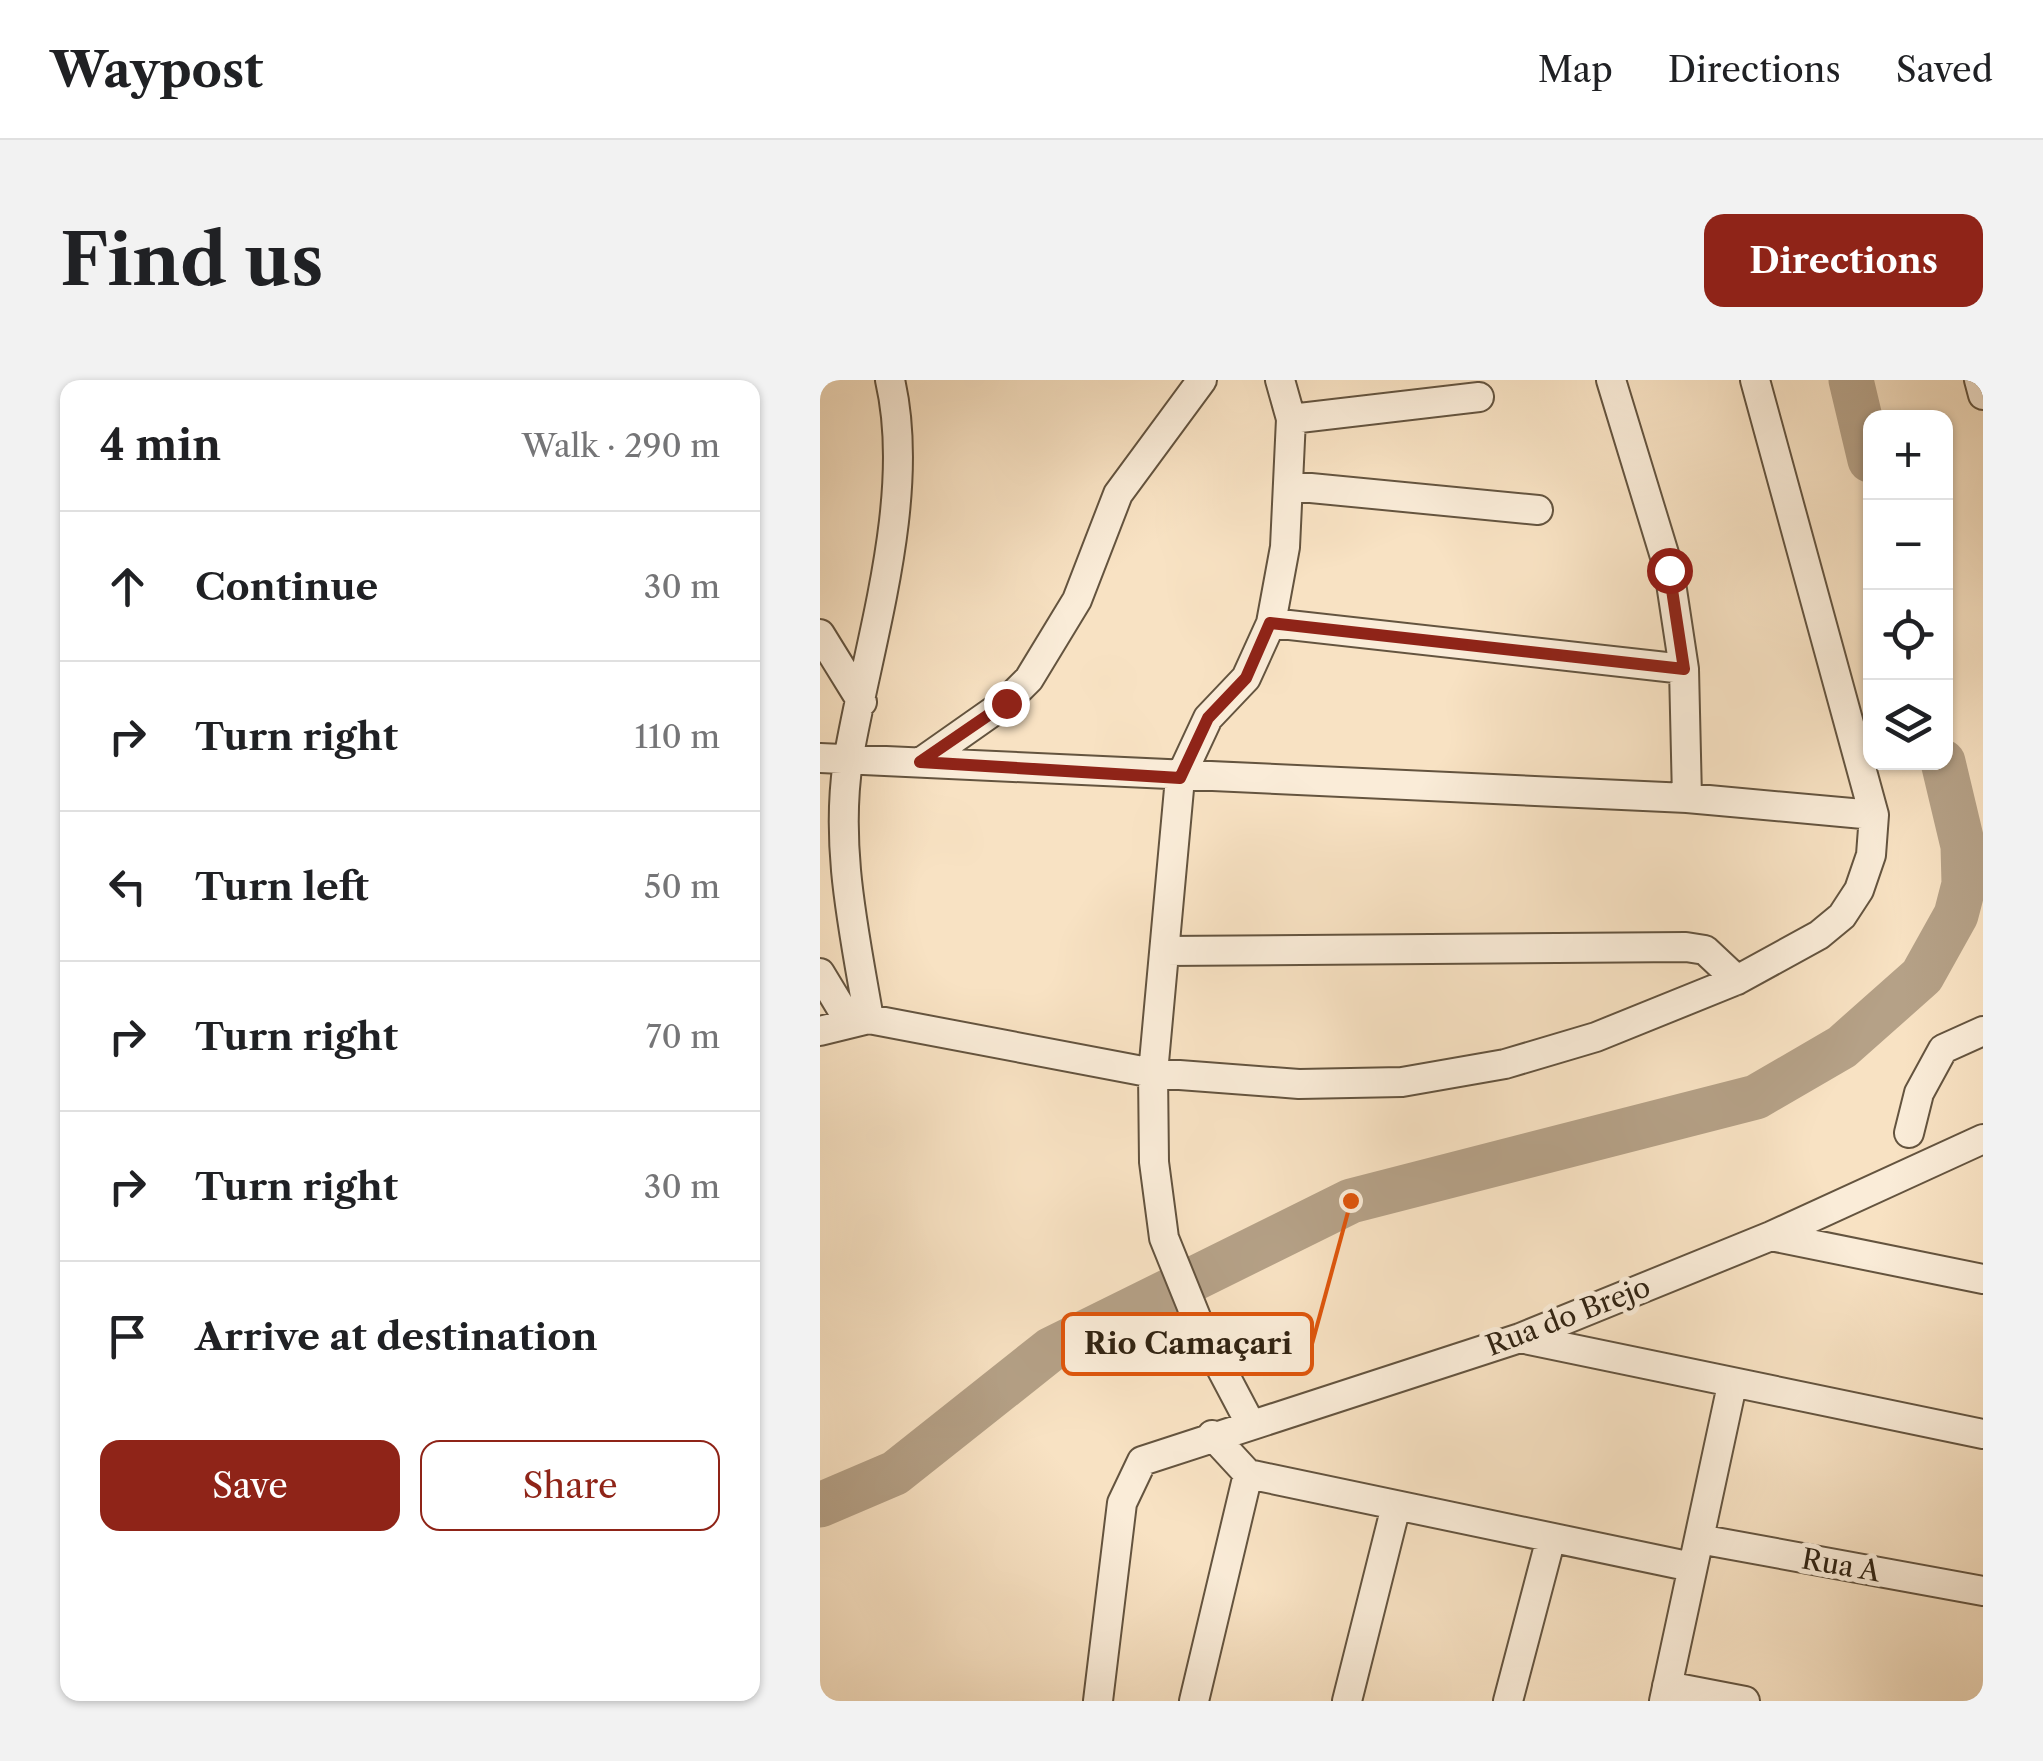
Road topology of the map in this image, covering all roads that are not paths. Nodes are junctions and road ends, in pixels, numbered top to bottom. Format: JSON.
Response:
{"nodes":[{"id":1,"x":890,"y":380,"type":"edge"},
{"id":2,"x":1202,"y":380,"type":"edge"},
{"id":3,"x":1280,"y":380,"type":"edge"},
{"id":4,"x":1612,"y":380,"type":"edge"},
{"id":5,"x":1755,"y":380,"type":"edge"},
{"id":6,"x":1978,"y":380,"type":"edge"},
{"id":7,"x":1983,"y":395,"type":"edge"},
{"id":8,"x":1479,"y":397,"type":"dead end"},
{"id":9,"x":1291,"y":419,"type":"junction"},
{"id":10,"x":1290,"y":486,"type":"junction"},
{"id":11,"x":1538,"y":510,"type":"dead end"},
{"id":12,"x":1270,"y":623,"type":"junction"},
{"id":13,"x":820,"y":634,"type":"edge"},
{"id":14,"x":1684,"y":669,"type":"junction"},
{"id":15,"x":862,"y":702,"type":"junction"},
{"id":16,"x":820,"y":758,"type":"edge"},
{"id":17,"x":849,"y":758,"type":"junction"},
{"id":18,"x":920,"y":762,"type":"junction"},
{"id":19,"x":1180,"y":778,"type":"junction"},
{"id":20,"x":1687,"y":798,"type":"junction"},
{"id":21,"x":1874,"y":816,"type":"junction"},
{"id":22,"x":1165,"y":951,"type":"junction"},
{"id":23,"x":821,"y":977,"type":"edge"},
{"id":24,"x":1738,"y":980,"type":"junction"},
{"id":25,"x":859,"y":1020,"type":"junction"},
{"id":26,"x":1983,"y":1030,"type":"edge"},
{"id":27,"x":820,"y":1032,"type":"edge"},
{"id":28,"x":1153,"y":1073,"type":"junction"},
{"id":29,"x":1909,"y":1133,"type":"dead end"},
{"id":30,"x":1983,"y":1139,"type":"edge"},
{"id":31,"x":1771,"y":1236,"type":"junction"},
{"id":32,"x":1983,"y":1279,"type":"edge"},
{"id":33,"x":1520,"y":1338,"type":"junction"},
{"id":34,"x":1732,"y":1384,"type":"junction"},
{"id":35,"x":1250,"y":1423,"type":"junction"},
{"id":36,"x":1983,"y":1434,"type":"edge"},
{"id":37,"x":1212,"y":1435,"type":"junction"},
{"id":38,"x":1248,"y":1474,"type":"junction"},
{"id":39,"x":1396,"y":1506,"type":"junction"},
{"id":40,"x":1551,"y":1538,"type":"junction"},
{"id":41,"x":1698,"y":1539,"type":"junction"},
{"id":42,"x":1692,"y":1567,"type":"junction"},
{"id":43,"x":1983,"y":1592,"type":"edge"},
{"id":44,"x":1666,"y":1694,"type":"edge"},
{"id":45,"x":1099,"y":1701,"type":"edge"},
{"id":46,"x":1194,"y":1701,"type":"edge"},
{"id":47,"x":1347,"y":1701,"type":"edge"},
{"id":48,"x":1508,"y":1701,"type":"edge"},
{"id":49,"x":1745,"y":1701,"type":"edge"}],
"edges":[{"from":1,"to":15,"type":"street"},
{"from":2,"to":18,"type":"street"},
{"from":3,"to":9,"type":"street"},
{"from":4,"to":14,"type":"street"},
{"from":5,"to":21,"type":"street"},
{"from":6,"to":7,"type":"street"},
{"from":8,"to":9,"type":"street"},
{"from":9,"to":10,"type":"street"},
{"from":10,"to":11,"type":"street"},
{"from":10,"to":12,"type":"street"},
{"from":12,"to":14,"type":"street"},
{"from":12,"to":19,"type":"street"},
{"from":13,"to":15,"type":"street"},
{"from":14,"to":20,"type":"street"},
{"from":15,"to":17,"type":"street"},
{"from":16,"to":17,"type":"street"},
{"from":17,"to":18,"type":"street"},
{"from":17,"to":25,"type":"street"},
{"from":18,"to":19,"type":"street"},
{"from":19,"to":20,"type":"street"},
{"from":19,"to":22,"type":"street"},
{"from":20,"to":21,"type":"street"},
{"from":21,"to":24,"type":"street"},
{"from":22,"to":24,"type":"street"},
{"from":22,"to":28,"type":"street"},
{"from":23,"to":25,"type":"street"},
{"from":24,"to":28,"type":"street"},
{"from":25,"to":27,"type":"street"},
{"from":25,"to":28,"type":"street"},
{"from":26,"to":29,"type":"street"},
{"from":28,"to":35,"type":"street"},
{"from":30,"to":31,"type":"street","name":"Rua do Brejo"},
{"from":31,"to":32,"type":"street"},
{"from":31,"to":33,"type":"street","name":"Rua do Brejo"},
{"from":33,"to":34,"type":"street"},
{"from":33,"to":35,"type":"street","name":"Rua do Brejo"},
{"from":34,"to":36,"type":"street"},
{"from":34,"to":41,"type":"street"},
{"from":35,"to":37,"type":"street","name":"Rua do Brejo"},
{"from":37,"to":38,"type":"street"},
{"from":37,"to":45,"type":"street","name":"Rua do Brejo"},
{"from":38,"to":39,"type":"street"},
{"from":38,"to":46,"type":"street"},
{"from":39,"to":40,"type":"street"},
{"from":39,"to":47,"type":"street"},
{"from":40,"to":42,"type":"street"},
{"from":40,"to":48,"type":"street"},
{"from":41,"to":42,"type":"street"},
{"from":41,"to":43,"type":"street","name":"Rua A"},
{"from":42,"to":44,"type":"street"},
{"from":44,"to":49,"type":"street"}]}
